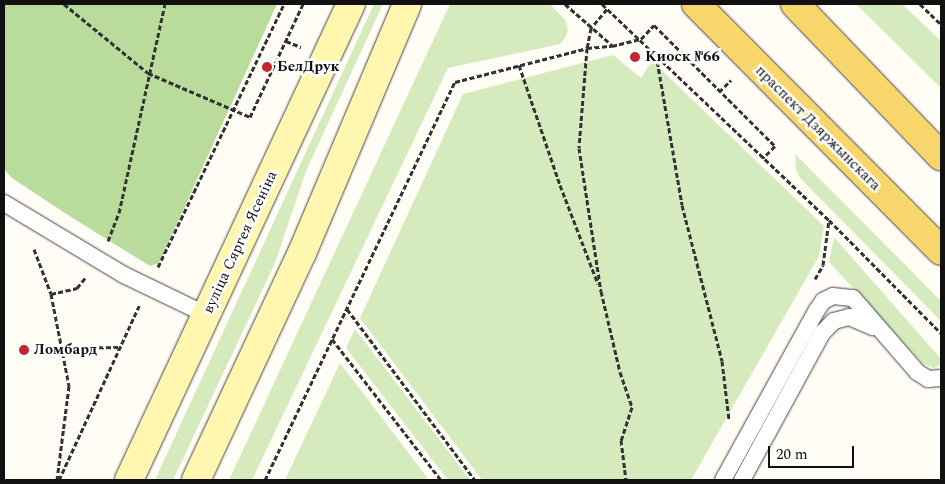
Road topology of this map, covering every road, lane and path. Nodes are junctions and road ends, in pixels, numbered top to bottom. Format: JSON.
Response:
{"nodes":[{"id":1,"x":64,"y":4,"type":"edge"},
{"id":2,"x":165,"y":4,"type":"edge"},
{"id":3,"x":284,"y":4,"type":"edge"},
{"id":4,"x":303,"y":4,"type":"edge"},
{"id":5,"x":351,"y":4,"type":"edge"},
{"id":6,"x":407,"y":4,"type":"edge"},
{"id":7,"x":565,"y":4,"type":"edge"},
{"id":8,"x":602,"y":4,"type":"edge"},
{"id":9,"x":696,"y":4,"type":"edge"},
{"id":10,"x":795,"y":4,"type":"edge"},
{"id":11,"x":920,"y":4,"type":"edge"},
{"id":12,"x":607,"y":9,"type":"junction"},
{"id":13,"x":941,"y":24,"type":"edge"},
{"id":14,"x":591,"y":28,"type":"junction"},
{"id":15,"x":641,"y":39,"type":"junction"},
{"id":16,"x":612,"y":46,"type":"junction"},
{"id":17,"x":587,"y":48,"type":"junction"},
{"id":18,"x":656,"y":53,"type":"junction"},
{"id":19,"x":519,"y":66,"type":"junction"},
{"id":20,"x":148,"y":73,"type":"junction"},
{"id":21,"x":233,"y":110,"type":"junction"},
{"id":22,"x":941,"y":156,"type":"edge"},
{"id":23,"x":763,"y":158,"type":"junction"},
{"id":24,"x":4,"y":203,"type":"edge"},
{"id":25,"x":26,"y":243,"type":"dead end"},
{"id":26,"x":941,"y":252,"type":"edge"},
{"id":27,"x":99,"y":261,"type":"junction"},
{"id":28,"x":601,"y":291,"type":"junction"},
{"id":29,"x":51,"y":294,"type":"junction"},
{"id":30,"x":347,"y":309,"type":"junction"},
{"id":31,"x":207,"y":314,"type":"junction"},
{"id":32,"x":941,"y":333,"type":"edge"},
{"id":33,"x":883,"y":334,"type":"junction"},
{"id":34,"x":332,"y":339,"type":"junction"},
{"id":35,"x":120,"y":347,"type":"dead end"},
{"id":36,"x":61,"y":348,"type":"junction"},
{"id":37,"x":941,"y":378,"type":"edge"},
{"id":38,"x":730,"y":429,"type":"dead end"},
{"id":39,"x":57,"y":480,"type":"edge"},
{"id":40,"x":129,"y":480,"type":"edge"},
{"id":41,"x":196,"y":480,"type":"edge"},
{"id":42,"x":265,"y":480,"type":"edge"},
{"id":43,"x":441,"y":480,"type":"edge"},
{"id":44,"x":475,"y":480,"type":"edge"},
{"id":45,"x":626,"y":480,"type":"edge"},
{"id":46,"x":723,"y":480,"type":"edge"},
{"id":47,"x":742,"y":480,"type":"edge"}],
"edges":[{"from":1,"to":20,"type":"path"},
{"from":2,"to":20,"type":"path"},
{"from":3,"to":21,"type":"path"},
{"from":4,"to":21,"type":"path"},
{"from":5,"to":31,"type":"main road","name":"вуліца Сяргея Ясеніна"},
{"from":6,"to":41,"type":"main road"},
{"from":7,"to":14,"type":"path"},
{"from":8,"to":12,"type":"path"},
{"from":9,"to":26,"type":"main road","name":"праспект Дзяржынскага"},
{"from":10,"to":22,"type":"main road"},
{"from":11,"to":13,"type":"path"},
{"from":12,"to":14,"type":"path"},
{"from":12,"to":15,"type":"path"},
{"from":14,"to":16,"type":"path"},
{"from":14,"to":17,"type":"path"},
{"from":15,"to":16,"type":"path"},
{"from":15,"to":18,"type":"path"},
{"from":15,"to":23,"type":"path"},
{"from":16,"to":17,"type":"path"},
{"from":17,"to":19,"type":"path"},
{"from":17,"to":28,"type":"path"},
{"from":18,"to":23,"type":"path"},
{"from":18,"to":38,"type":"path"},
{"from":19,"to":28,"type":"path"},
{"from":19,"to":30,"type":"path"},
{"from":20,"to":21,"type":"path"},
{"from":20,"to":27,"type":"path"},
{"from":23,"to":32,"type":"path"},
{"from":24,"to":27,"type":"lane"},
{"from":25,"to":29,"type":"path"},
{"from":27,"to":29,"type":"path"},
{"from":27,"to":31,"type":"lane"},
{"from":28,"to":45,"type":"path"},
{"from":29,"to":36,"type":"path"},
{"from":30,"to":34,"type":"path"},
{"from":30,"to":44,"type":"path"},
{"from":31,"to":40,"type":"main road","name":"вуліца Сяргея Ясеніна"},
{"from":33,"to":37,"type":"lane"},
{"from":33,"to":46,"type":"lane"},
{"from":33,"to":47,"type":"lane"},
{"from":34,"to":42,"type":"path"},
{"from":34,"to":43,"type":"path"},
{"from":35,"to":36,"type":"path"},
{"from":36,"to":39,"type":"path"}]}
